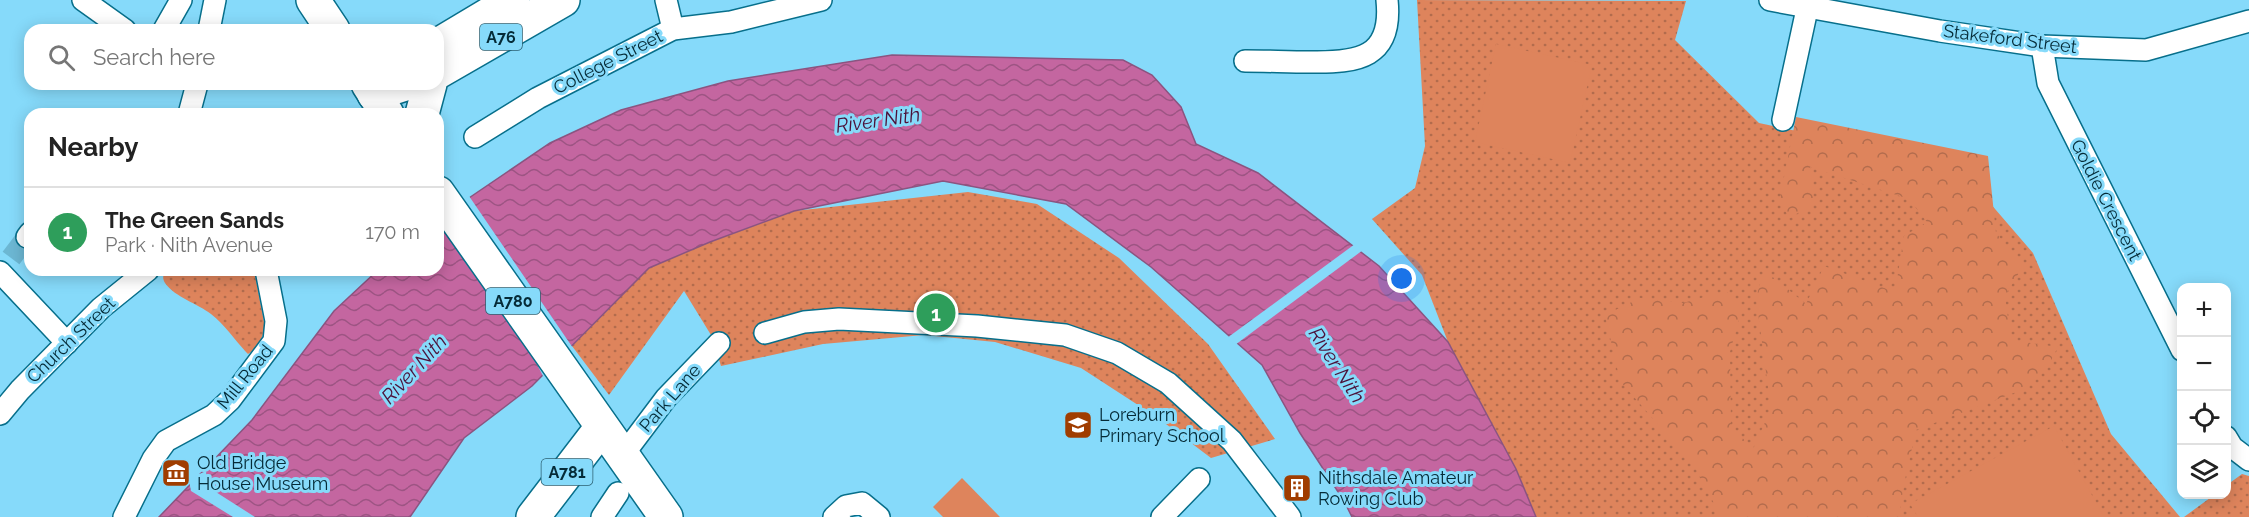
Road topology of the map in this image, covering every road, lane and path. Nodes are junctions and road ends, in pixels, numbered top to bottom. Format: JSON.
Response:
{"nodes":[{"id":1,"x":83,"y":0,"type":"edge"},
{"id":2,"x":181,"y":0,"type":"edge"},
{"id":3,"x":215,"y":0,"type":"edge"},
{"id":4,"x":313,"y":0,"type":"edge"},
{"id":5,"x":513,"y":0,"type":"edge"},
{"id":6,"x":563,"y":0,"type":"edge"},
{"id":7,"x":666,"y":0,"type":"edge"},
{"id":8,"x":821,"y":0,"type":"edge"},
{"id":9,"x":1387,"y":0,"type":"edge"},
{"id":10,"x":1770,"y":0,"type":"edge"},
{"id":11,"x":1809,"y":4,"type":"edge"},
{"id":12,"x":2249,"y":21,"type":"edge"},
{"id":13,"x":117,"y":24,"type":"edge"},
{"id":14,"x":167,"y":24,"type":"edge"},
{"id":15,"x":209,"y":24,"type":"edge"},
{"id":16,"x":329,"y":24,"type":"edge"},
{"id":17,"x":673,"y":29,"type":"junction"},
{"id":18,"x":444,"y":41,"type":"edge"},
{"id":19,"x":2042,"y":46,"type":"junction"},
{"id":20,"x":1245,"y":61,"type":"dead end"},
{"id":21,"x":444,"y":69,"type":"edge"},
{"id":22,"x":195,"y":90,"type":"edge"},
{"id":23,"x":428,"y":90,"type":"edge"},
{"id":24,"x":191,"y":108,"type":"edge"},
{"id":25,"x":424,"y":108,"type":"edge"},
{"id":26,"x":1783,"y":120,"type":"dead end"},
{"id":27,"x":476,"y":137,"type":"dead end"},
{"id":28,"x":444,"y":203,"type":"edge"},
{"id":29,"x":4,"y":267,"type":"edge"},
{"id":30,"x":140,"y":276,"type":"edge"},
{"id":31,"x":267,"y":276,"type":"edge"},
{"id":32,"x":765,"y":333,"type":"dead end"},
{"id":33,"x":2177,"y":342,"type":"edge"},
{"id":34,"x":67,"y":343,"type":"junction"},
{"id":35,"x":719,"y":343,"type":"dead end"},
{"id":36,"x":0,"y":414,"type":"edge"},
{"id":37,"x":602,"y":427,"type":"junction"},
{"id":38,"x":2231,"y":445,"type":"edge"},
{"id":39,"x":623,"y":455,"type":"junction"},
{"id":40,"x":2249,"y":460,"type":"edge"},
{"id":41,"x":1199,"y":479,"type":"dead end"},
{"id":42,"x":618,"y":494,"type":"dead end"},
{"id":43,"x":877,"y":515,"type":"edge"},
{"id":44,"x":124,"y":517,"type":"edge"},
{"id":45,"x":534,"y":517,"type":"edge"},
{"id":46,"x":602,"y":517,"type":"edge"},
{"id":47,"x":666,"y":517,"type":"edge"},
{"id":48,"x":834,"y":517,"type":"edge"},
{"id":49,"x":1162,"y":517,"type":"edge"},
{"id":50,"x":1290,"y":517,"type":"edge"}],
"edges":[{"from":1,"to":13,"type":"street"},
{"from":2,"to":14,"type":"street"},
{"from":3,"to":15,"type":"street"},
{"from":4,"to":16,"type":"main road"},
{"from":5,"to":18,"type":"main road","number":"A76"},
{"from":6,"to":21,"type":"main road","number":"A76"},
{"from":7,"to":17,"type":"street"},
{"from":8,"to":17,"type":"street","name":"College Street"},
{"from":9,"to":20,"type":"street"},
{"from":10,"to":11,"type":"street","name":"Stakeford Street"},
{"from":11,"to":19,"type":"street","name":"Stakeford Street"},
{"from":11,"to":26,"type":"street"},
{"from":12,"to":19,"type":"street","name":"Stakeford Street"},
{"from":17,"to":27,"type":"street","name":"College Street"},
{"from":19,"to":33,"type":"street","name":"Goldie Crescent"},
{"from":22,"to":24,"type":"street"},
{"from":23,"to":25,"type":"main road"},
{"from":28,"to":37,"type":"main road","number":"A780"},
{"from":29,"to":34,"type":"street"},
{"from":30,"to":34,"type":"street","name":"Church Street"},
{"from":31,"to":44,"type":"street","name":"Mill Road"},
{"from":32,"to":50,"type":"street"},
{"from":34,"to":36,"type":"street","name":"Church Street"},
{"from":35,"to":39,"type":"street","name":"Park Lane"},
{"from":37,"to":39,"type":"main road","number":"A780"},
{"from":37,"to":45,"type":"main road","number":"A781"},
{"from":38,"to":40,"type":"street"},
{"from":39,"to":47,"type":"main road","number":"A780"},
{"from":41,"to":49,"type":"street"},
{"from":42,"to":46,"type":"street"},
{"from":43,"to":48,"type":"street"}]}
